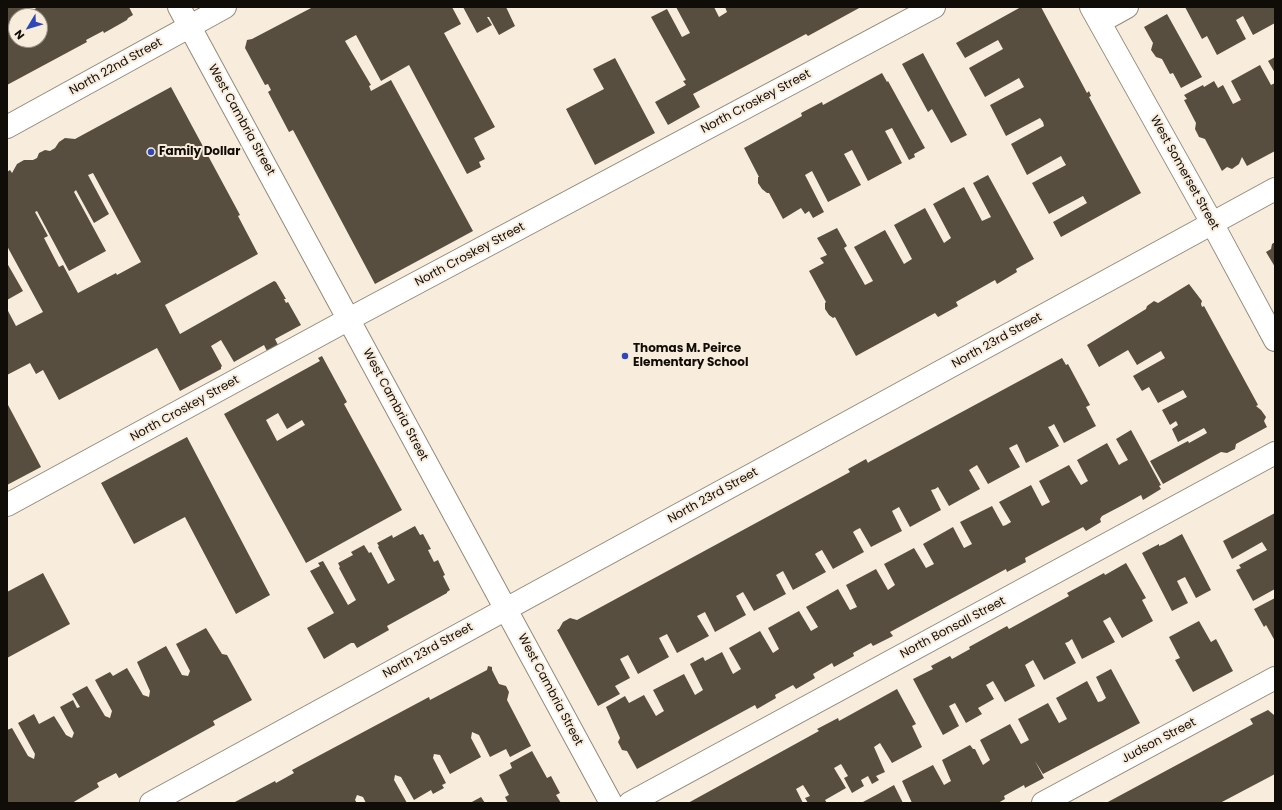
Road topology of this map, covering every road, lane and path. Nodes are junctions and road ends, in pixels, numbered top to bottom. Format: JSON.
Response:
{"nodes":[{"id":1,"x":179,"y":7,"type":"edge"},
{"id":2,"x":225,"y":7,"type":"edge"},
{"id":3,"x":934,"y":7,"type":"edge"},
{"id":4,"x":1127,"y":7,"type":"edge"},
{"id":5,"x":1095,"y":14,"type":"edge"},
{"id":6,"x":190,"y":26,"type":"junction"},
{"id":7,"x":7,"y":127,"type":"edge"},
{"id":8,"x":1275,"y":189,"type":"edge"},
{"id":9,"x":1212,"y":223,"type":"junction"},
{"id":10,"x":349,"y":319,"type":"junction"},
{"id":11,"x":1275,"y":340,"type":"edge"},
{"id":12,"x":1275,"y":453,"type":"edge"},
{"id":13,"x":7,"y":505,"type":"edge"},
{"id":14,"x":506,"y":609,"type":"junction"},
{"id":15,"x":1275,"y":678,"type":"edge"},
{"id":16,"x":151,"y":803,"type":"edge"},
{"id":17,"x":612,"y":803,"type":"edge"},
{"id":18,"x":630,"y":803,"type":"edge"},
{"id":19,"x":1043,"y":803,"type":"edge"}],
"edges":[{"from":1,"to":6,"type":"street","name":"West Cambria Street"},
{"from":2,"to":6,"type":"street","name":"North 22nd Street"},
{"from":3,"to":10,"type":"street","name":"North Croskey Street"},
{"from":4,"to":5,"type":"street"},
{"from":5,"to":9,"type":"street","name":"West Somerset Street"},
{"from":6,"to":7,"type":"street","name":"North 22nd Street"},
{"from":6,"to":10,"type":"street","name":"West Cambria Street"},
{"from":8,"to":9,"type":"street","name":"North 23rd Street"},
{"from":9,"to":11,"type":"street","name":"West Somerset Street"},
{"from":9,"to":14,"type":"street","name":"North 23rd Street"},
{"from":10,"to":13,"type":"street","name":"North Croskey Street"},
{"from":10,"to":14,"type":"street","name":"West Cambria Street"},
{"from":12,"to":18,"type":"street","name":"North Bonsall Street"},
{"from":14,"to":16,"type":"street","name":"North 23rd Street"},
{"from":14,"to":17,"type":"street","name":"West Cambria Street"},
{"from":15,"to":19,"type":"street","name":"Judson Street"}]}
